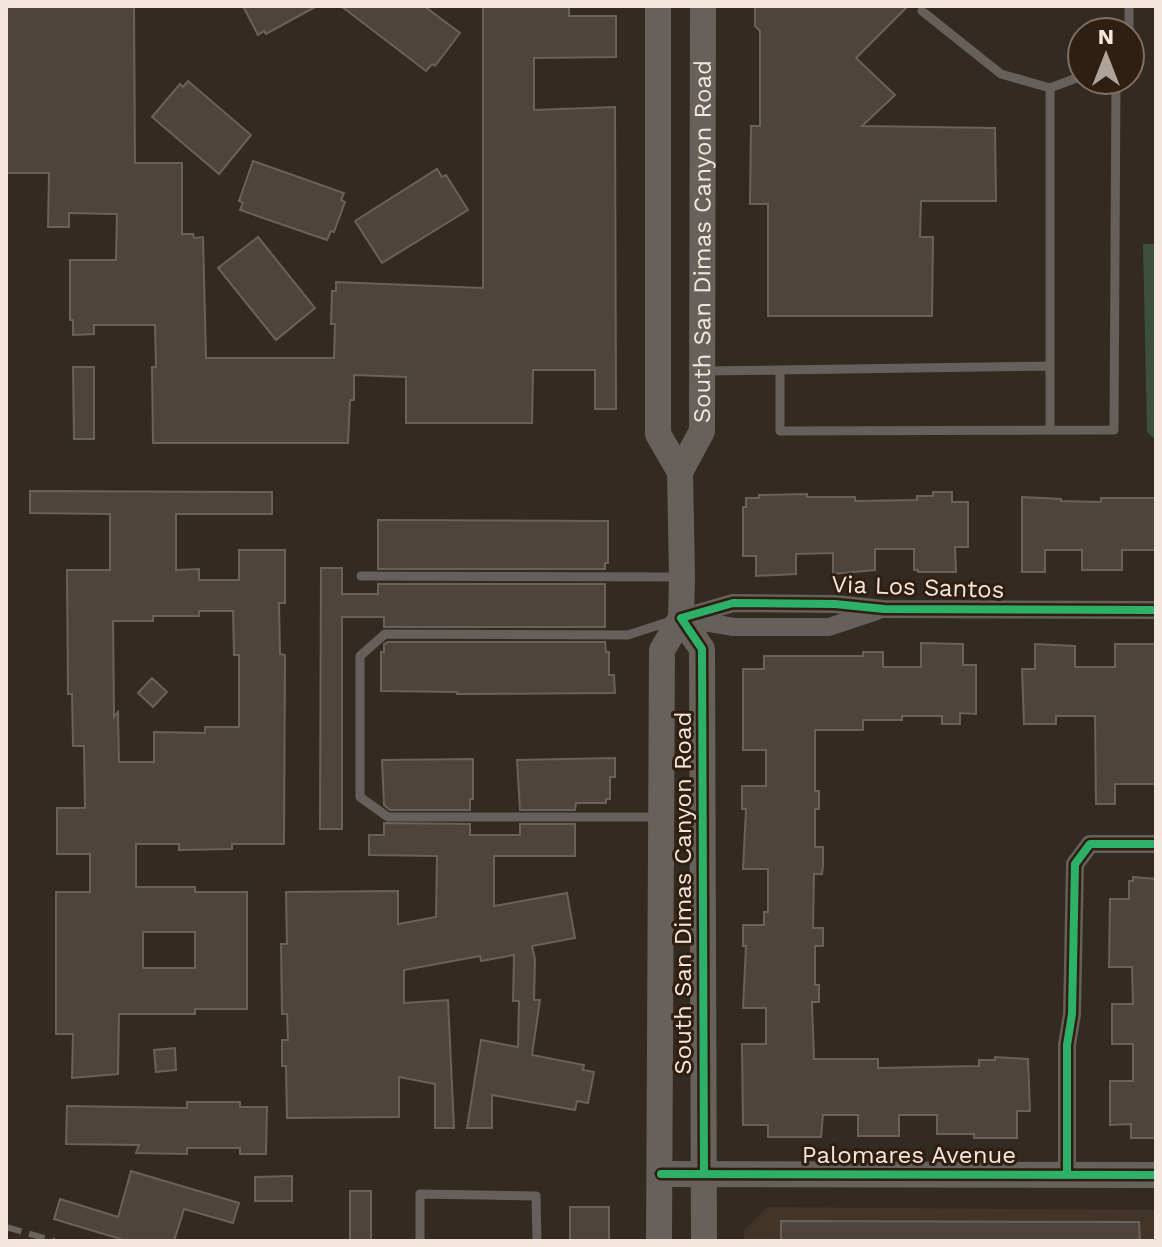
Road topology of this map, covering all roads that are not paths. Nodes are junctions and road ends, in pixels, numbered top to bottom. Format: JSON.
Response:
{"nodes":[{"id":1,"x":658,"y":6,"type":"edge"},
{"id":2,"x":703,"y":6,"type":"edge"},
{"id":3,"x":922,"y":11,"type":"dead end"},
{"id":4,"x":1066,"y":82,"type":"edge"},
{"id":5,"x":1050,"y":88,"type":"junction"},
{"id":6,"x":1116,"y":96,"type":"edge"},
{"id":7,"x":1050,"y":366,"type":"junction"},
{"id":8,"x":780,"y":370,"type":"junction"},
{"id":9,"x":702,"y":371,"type":"junction"},
{"id":10,"x":1050,"y":430,"type":"junction"},
{"id":11,"x":680,"y":472,"type":"junction"},
{"id":12,"x":361,"y":576,"type":"dead end"},
{"id":13,"x":682,"y":577,"type":"junction"},
{"id":14,"x":1156,"y":610,"type":"edge"},
{"id":15,"x":681,"y":618,"type":"junction"},
{"id":16,"x":660,"y":817,"type":"junction"},
{"id":17,"x":1156,"y":844,"type":"edge"},
{"id":18,"x":661,"y":1174,"type":"junction"},
{"id":19,"x":704,"y":1174,"type":"junction"},
{"id":20,"x":1067,"y":1175,"type":"junction"},
{"id":21,"x":1156,"y":1175,"type":"edge"},
{"id":22,"x":420,"y":1241,"type":"edge"},
{"id":23,"x":537,"y":1241,"type":"edge"},
{"id":24,"x":659,"y":1241,"type":"edge"},
{"id":25,"x":704,"y":1241,"type":"edge"}],
"edges":[{"from":1,"to":11,"type":"main road","name":"South San Dimas Canyon Road"},
{"from":2,"to":9,"type":"main road","name":"South San Dimas Canyon Road"},
{"from":3,"to":5,"type":"lane"},
{"from":4,"to":5,"type":"lane"},
{"from":5,"to":7,"type":"lane"},
{"from":6,"to":10,"type":"lane"},
{"from":7,"to":8,"type":"lane"},
{"from":7,"to":10,"type":"lane"},
{"from":8,"to":9,"type":"lane"},
{"from":8,"to":10,"type":"lane"},
{"from":9,"to":11,"type":"main road","name":"South San Dimas Canyon Road"},
{"from":11,"to":13,"type":"main road","name":"South San Dimas Canyon Road"},
{"from":12,"to":13,"type":"lane"},
{"from":13,"to":15,"type":"main road","name":"South San Dimas Canyon Road"},
{"from":14,"to":15,"type":"street","name":"Via Los Santos"},
{"from":15,"to":16,"type":"main road","name":"South San Dimas Canyon Road"},
{"from":15,"to":16,"type":"lane"},
{"from":15,"to":19,"type":"main road","name":"South San Dimas Canyon Road"},
{"from":16,"to":18,"type":"main road","name":"South San Dimas Canyon Road"},
{"from":17,"to":20,"type":"street"},
{"from":18,"to":19,"type":"main road","name":"Palomares Avenue"},
{"from":18,"to":24,"type":"main road","name":"South San Dimas Canyon Road"},
{"from":19,"to":20,"type":"main road","name":"Palomares Avenue"},
{"from":19,"to":25,"type":"main road","name":"South San Dimas Canyon Road"},
{"from":20,"to":21,"type":"main road","name":"Palomares Avenue"},
{"from":22,"to":23,"type":"lane"}]}
